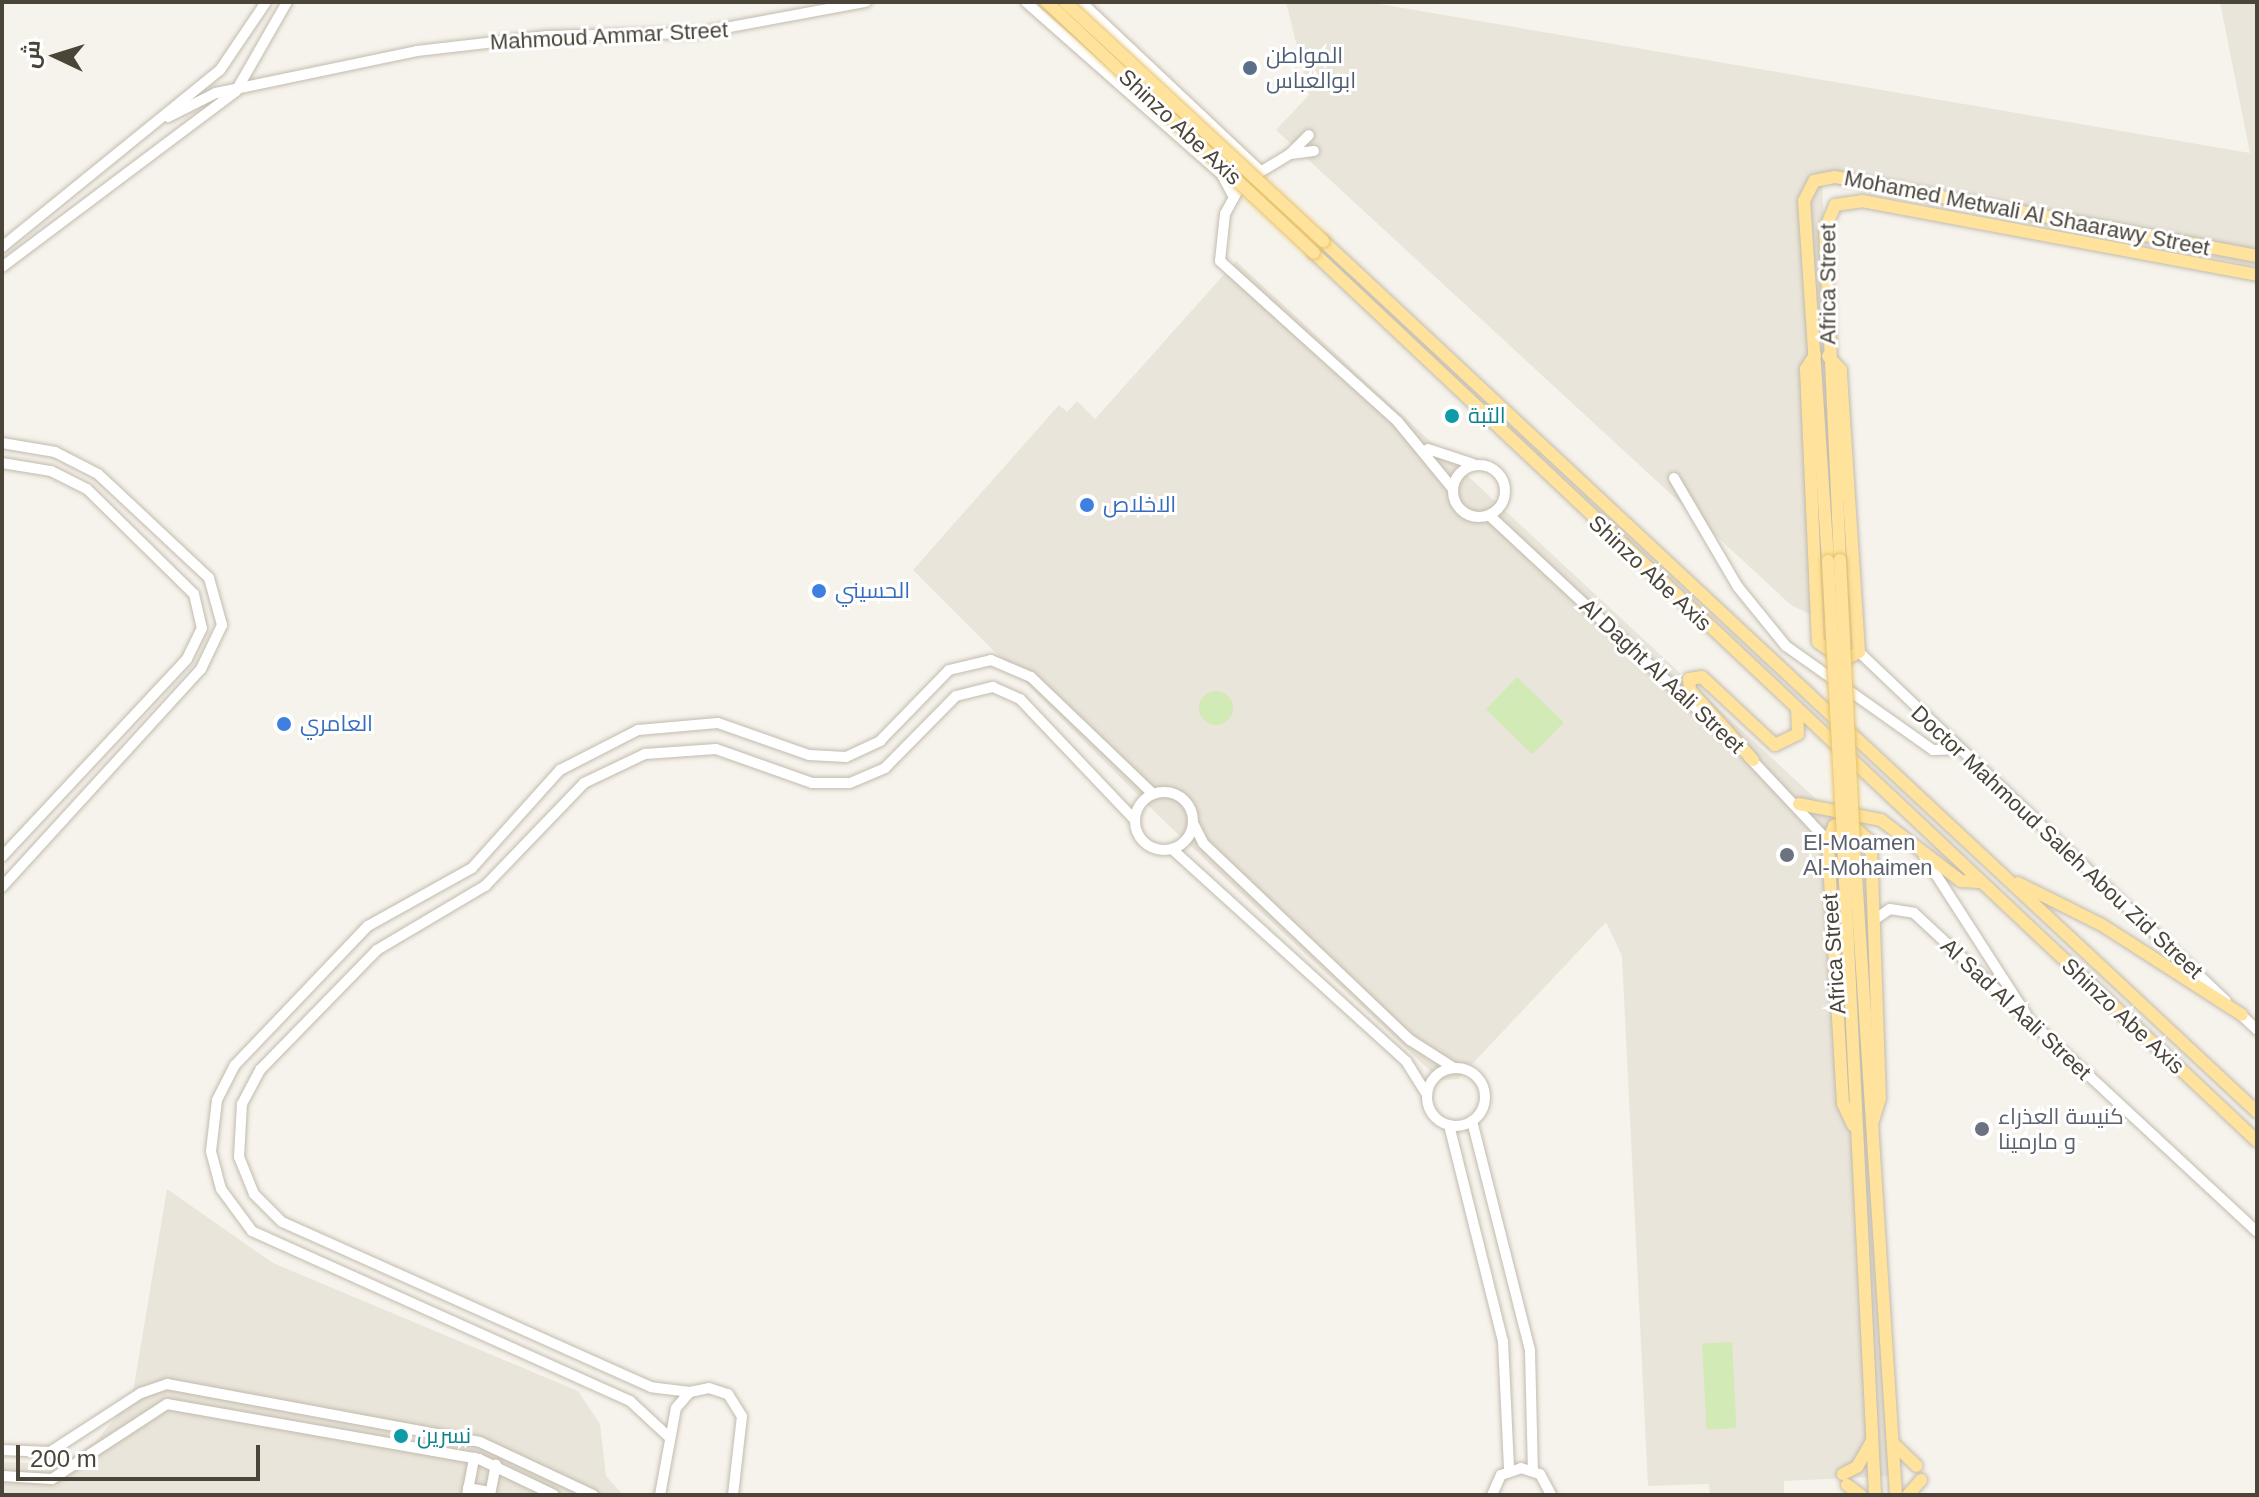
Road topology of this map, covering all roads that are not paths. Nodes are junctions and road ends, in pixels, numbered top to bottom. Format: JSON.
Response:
{"nodes":[{"id":1,"x":266,"y":2,"type":"edge"},
{"id":2,"x":287,"y":2,"type":"edge"},
{"id":3,"x":866,"y":2,"type":"edge"},
{"id":4,"x":1026,"y":2,"type":"edge"},
{"id":5,"x":1047,"y":2,"type":"edge"},
{"id":6,"x":1065,"y":2,"type":"edge"},
{"id":7,"x":1081,"y":2,"type":"edge"},
{"id":8,"x":233,"y":55,"type":"junction"},
{"id":9,"x":249,"y":70,"type":"junction"},
{"id":10,"x":236,"y":91,"type":"junction"},
{"id":11,"x":168,"y":117,"type":"junction"},
{"id":12,"x":1215,"y":131,"type":"junction"},
{"id":13,"x":1309,"y":135,"type":"dead end"},
{"id":14,"x":1196,"y":151,"type":"junction"},
{"id":15,"x":1314,"y":151,"type":"dead end"},
{"id":16,"x":1290,"y":154,"type":"junction"},
{"id":17,"x":1258,"y":169,"type":"junction"},
{"id":18,"x":1805,"y":195,"type":"joint"},
{"id":19,"x":1233,"y":196,"type":"junction"},
{"id":20,"x":1862,"y":201,"type":"joint"},
{"id":21,"x":58,"y":205,"type":"junction"},
{"id":22,"x":68,"y":218,"type":"junction"},
{"id":23,"x":2,"y":247,"type":"edge"},
{"id":24,"x":2257,"y":256,"type":"edge"},
{"id":25,"x":2,"y":267,"type":"edge"},
{"id":26,"x":2257,"y":275,"type":"edge"},
{"id":27,"x":1822,"y":356,"type":"junction"},
{"id":28,"x":2,"y":443,"type":"edge"},
{"id":29,"x":1422,"y":446,"type":"junction"},
{"id":30,"x":2,"y":463,"type":"edge"},
{"id":31,"x":1477,"y":465,"type":"junction"},
{"id":32,"x":1674,"y":478,"type":"dead end"},
{"id":33,"x":1453,"y":489,"type":"junction"},
{"id":34,"x":1490,"y":516,"type":"junction"},
{"id":35,"x":1859,"y":652,"type":"junction"},
{"id":36,"x":1797,"y":711,"type":"junction"},
{"id":37,"x":1957,"y":749,"type":"junction"},
{"id":38,"x":1753,"y":760,"type":"junction"},
{"id":39,"x":1153,"y":794,"type":"junction"},
{"id":40,"x":1799,"y":804,"type":"junction"},
{"id":41,"x":1134,"y":819,"type":"junction"},
{"id":42,"x":1193,"y":823,"type":"junction"},
{"id":43,"x":1828,"y":841,"type":"junction"},
{"id":44,"x":1916,"y":845,"type":"junction"},
{"id":45,"x":1172,"y":849,"type":"junction"},
{"id":46,"x":2,"y":857,"type":"edge"},
{"id":47,"x":2008,"y":878,"type":"junction"},
{"id":48,"x":1980,"y":882,"type":"junction"},
{"id":49,"x":2,"y":887,"type":"edge"},
{"id":50,"x":1874,"y":920,"type":"junction"},
{"id":51,"x":2242,"y":1015,"type":"junction"},
{"id":52,"x":2028,"y":1019,"type":"junction"},
{"id":53,"x":2257,"y":1030,"type":"edge"},
{"id":54,"x":1454,"y":1068,"type":"junction"},
{"id":55,"x":1427,"y":1095,"type":"junction"},
{"id":56,"x":2257,"y":1112,"type":"edge"},
{"id":57,"x":1472,"y":1121,"type":"junction"},
{"id":58,"x":1872,"y":1124,"type":"junction"},
{"id":59,"x":1449,"y":1125,"type":"junction"},
{"id":60,"x":1853,"y":1125,"type":"junction"},
{"id":61,"x":2257,"y":1141,"type":"edge"},
{"id":62,"x":2257,"y":1232,"type":"edge"},
{"id":63,"x":690,"y":1392,"type":"junction"},
{"id":64,"x":141,"y":1393,"type":"junction"},
{"id":65,"x":152,"y":1409,"type":"junction"},
{"id":66,"x":670,"y":1438,"type":"junction"},
{"id":67,"x":1872,"y":1441,"type":"junction"},
{"id":68,"x":1895,"y":1445,"type":"junction"},
{"id":69,"x":2,"y":1450,"type":"edge"},
{"id":70,"x":474,"y":1458,"type":"junction"},
{"id":71,"x":522,"y":1460,"type":"junction"},
{"id":72,"x":496,"y":1465,"type":"junction"},
{"id":73,"x":1917,"y":1466,"type":"dead end"},
{"id":74,"x":1509,"y":1470,"type":"junction"},
{"id":75,"x":1533,"y":1470,"type":"junction"},
{"id":76,"x":514,"y":1474,"type":"junction"},
{"id":77,"x":2,"y":1476,"type":"edge"},
{"id":78,"x":1921,"y":1480,"type":"dead end"},
{"id":79,"x":468,"y":1492,"type":"edge"},
{"id":80,"x":490,"y":1493,"type":"edge"},
{"id":81,"x":554,"y":1495,"type":"edge"},
{"id":82,"x":593,"y":1495,"type":"edge"},
{"id":83,"x":660,"y":1495,"type":"edge"},
{"id":84,"x":733,"y":1495,"type":"edge"},
{"id":85,"x":1492,"y":1495,"type":"edge"},
{"id":86,"x":1551,"y":1495,"type":"edge"},
{"id":87,"x":1861,"y":1495,"type":"edge"},
{"id":88,"x":1875,"y":1495,"type":"edge"},
{"id":89,"x":1896,"y":1495,"type":"edge"},
{"id":90,"x":1908,"y":1495,"type":"edge"}],
"edges":[{"from":1,"to":8,"type":"street"},
{"from":2,"to":9,"type":"street"},
{"from":3,"to":10,"type":"street","name":"Mahmoud Ammar Street"},
{"from":4,"to":14,"type":"street"},
{"from":5,"to":36,"type":"main road","name":"Shinzo Abe Axis","bridge":true},
{"from":6,"to":47,"type":"main road","name":"Shinzo Abe Axis","bridge":true},
{"from":7,"to":12,"type":"street"},
{"from":8,"to":9,"type":"street"},
{"from":8,"to":11,"type":"street"},
{"from":9,"to":10,"type":"street"},
{"from":10,"to":11,"type":"street","name":"Mahmoud Ammar Street"},
{"from":10,"to":22,"type":"street"},
{"from":11,"to":21,"type":"street"},
{"from":12,"to":14,"type":"street"},
{"from":12,"to":17,"type":"street"},
{"from":13,"to":16,"type":"street"},
{"from":14,"to":19,"type":"street"},
{"from":15,"to":16,"type":"street"},
{"from":16,"to":17,"type":"street"},
{"from":17,"to":19,"type":"street"},
{"from":18,"to":24,"type":"main road","name":"Mohamed Metwali Al Shaarawy Street"},
{"from":18,"to":27,"type":"main road","name":"Africa Street"},
{"from":19,"to":29,"type":"street"},
{"from":20,"to":26,"type":"main road","name":"Mohamed Metwali Al Shaarawy Street"},
{"from":20,"to":27,"type":"main road","name":"Africa Street"},
{"from":21,"to":22,"type":"street"},
{"from":21,"to":23,"type":"street"},
{"from":22,"to":25,"type":"street"},
{"from":27,"to":35,"type":"main road","name":"Africa Street"},
{"from":27,"to":35,"type":"main road","name":"Africa Street"},
{"from":27,"to":58,"type":"main road","bridge":true},
{"from":27,"to":60,"type":"main road","bridge":true},
{"from":28,"to":49,"type":"street"},
{"from":29,"to":31,"type":"street"},
{"from":29,"to":33,"type":"street"},
{"from":30,"to":46,"type":"street"},
{"from":31,"to":33,"type":"street"},
{"from":31,"to":34,"type":"street"},
{"from":32,"to":37,"type":"street"},
{"from":33,"to":34,"type":"street"},
{"from":34,"to":38,"type":"street","name":"Al Daght Al Aali Street"},
{"from":35,"to":37,"type":"street","name":"Doctor Mahmoud Saleh Abou Zid Street"},
{"from":36,"to":38,"type":"main road"},
{"from":36,"to":48,"type":"main road","name":"Shinzo Abe Axis"},
{"from":37,"to":51,"type":"street","name":"Doctor Mahmoud Saleh Abou Zid Street"},
{"from":38,"to":40,"type":"street","name":"Al Daght Al Aali Street"},
{"from":39,"to":41,"type":"street"},
{"from":39,"to":42,"type":"street"},
{"from":39,"to":66,"type":"street"},
{"from":40,"to":43,"type":"street","name":"Al Daght Al Aali Street"},
{"from":40,"to":44,"type":"main road"},
{"from":41,"to":45,"type":"street"},
{"from":41,"to":63,"type":"street"},
{"from":42,"to":45,"type":"street"},
{"from":42,"to":54,"type":"street"},
{"from":43,"to":50,"type":"main road","name":"Africa Street"},
{"from":43,"to":60,"type":"main road","name":"Africa Street"},
{"from":44,"to":48,"type":"main road"},
{"from":44,"to":52,"type":"street"},
{"from":45,"to":55,"type":"street"},
{"from":47,"to":51,"type":"main road"},
{"from":47,"to":56,"type":"main road","name":"Shinzo Abe Axis"},
{"from":48,"to":61,"type":"main road","name":"Shinzo Abe Axis"},
{"from":50,"to":52,"type":"street","name":"Al Sad Al Aali Street"},
{"from":50,"to":58,"type":"main road","name":"Africa Street"},
{"from":51,"to":53,"type":"street","name":"Doctor Mahmoud Saleh Abou Zid Street"},
{"from":52,"to":62,"type":"street","name":"Al Sad Al Aali Street"},
{"from":54,"to":55,"type":"street"},
{"from":54,"to":57,"type":"street"},
{"from":55,"to":59,"type":"street"},
{"from":57,"to":59,"type":"street"},
{"from":57,"to":75,"type":"street"},
{"from":58,"to":68,"type":"main road","name":"Africa Street"},
{"from":59,"to":74,"type":"street"},
{"from":60,"to":67,"type":"main road","name":"Africa Street"},
{"from":63,"to":66,"type":"street"},
{"from":63,"to":84,"type":"street"},
{"from":64,"to":65,"type":"street"},
{"from":64,"to":69,"type":"street"},
{"from":64,"to":71,"type":"street"},
{"from":65,"to":70,"type":"street"},
{"from":65,"to":77,"type":"street"},
{"from":66,"to":83,"type":"street"},
{"from":67,"to":87,"type":"main road"},
{"from":67,"to":88,"type":"main road","name":"Africa Street"},
{"from":68,"to":73,"type":"main road"},
{"from":68,"to":89,"type":"main road","name":"Africa Street"},
{"from":70,"to":72,"type":"street"},
{"from":70,"to":79,"type":"street"},
{"from":71,"to":76,"type":"street"},
{"from":71,"to":82,"type":"street"},
{"from":72,"to":76,"type":"street"},
{"from":72,"to":80,"type":"street"},
{"from":74,"to":75,"type":"street"},
{"from":74,"to":85,"type":"street"},
{"from":75,"to":86,"type":"street"},
{"from":76,"to":81,"type":"street"},
{"from":78,"to":90,"type":"main road"},
{"from":79,"to":80,"type":"street"}]}
